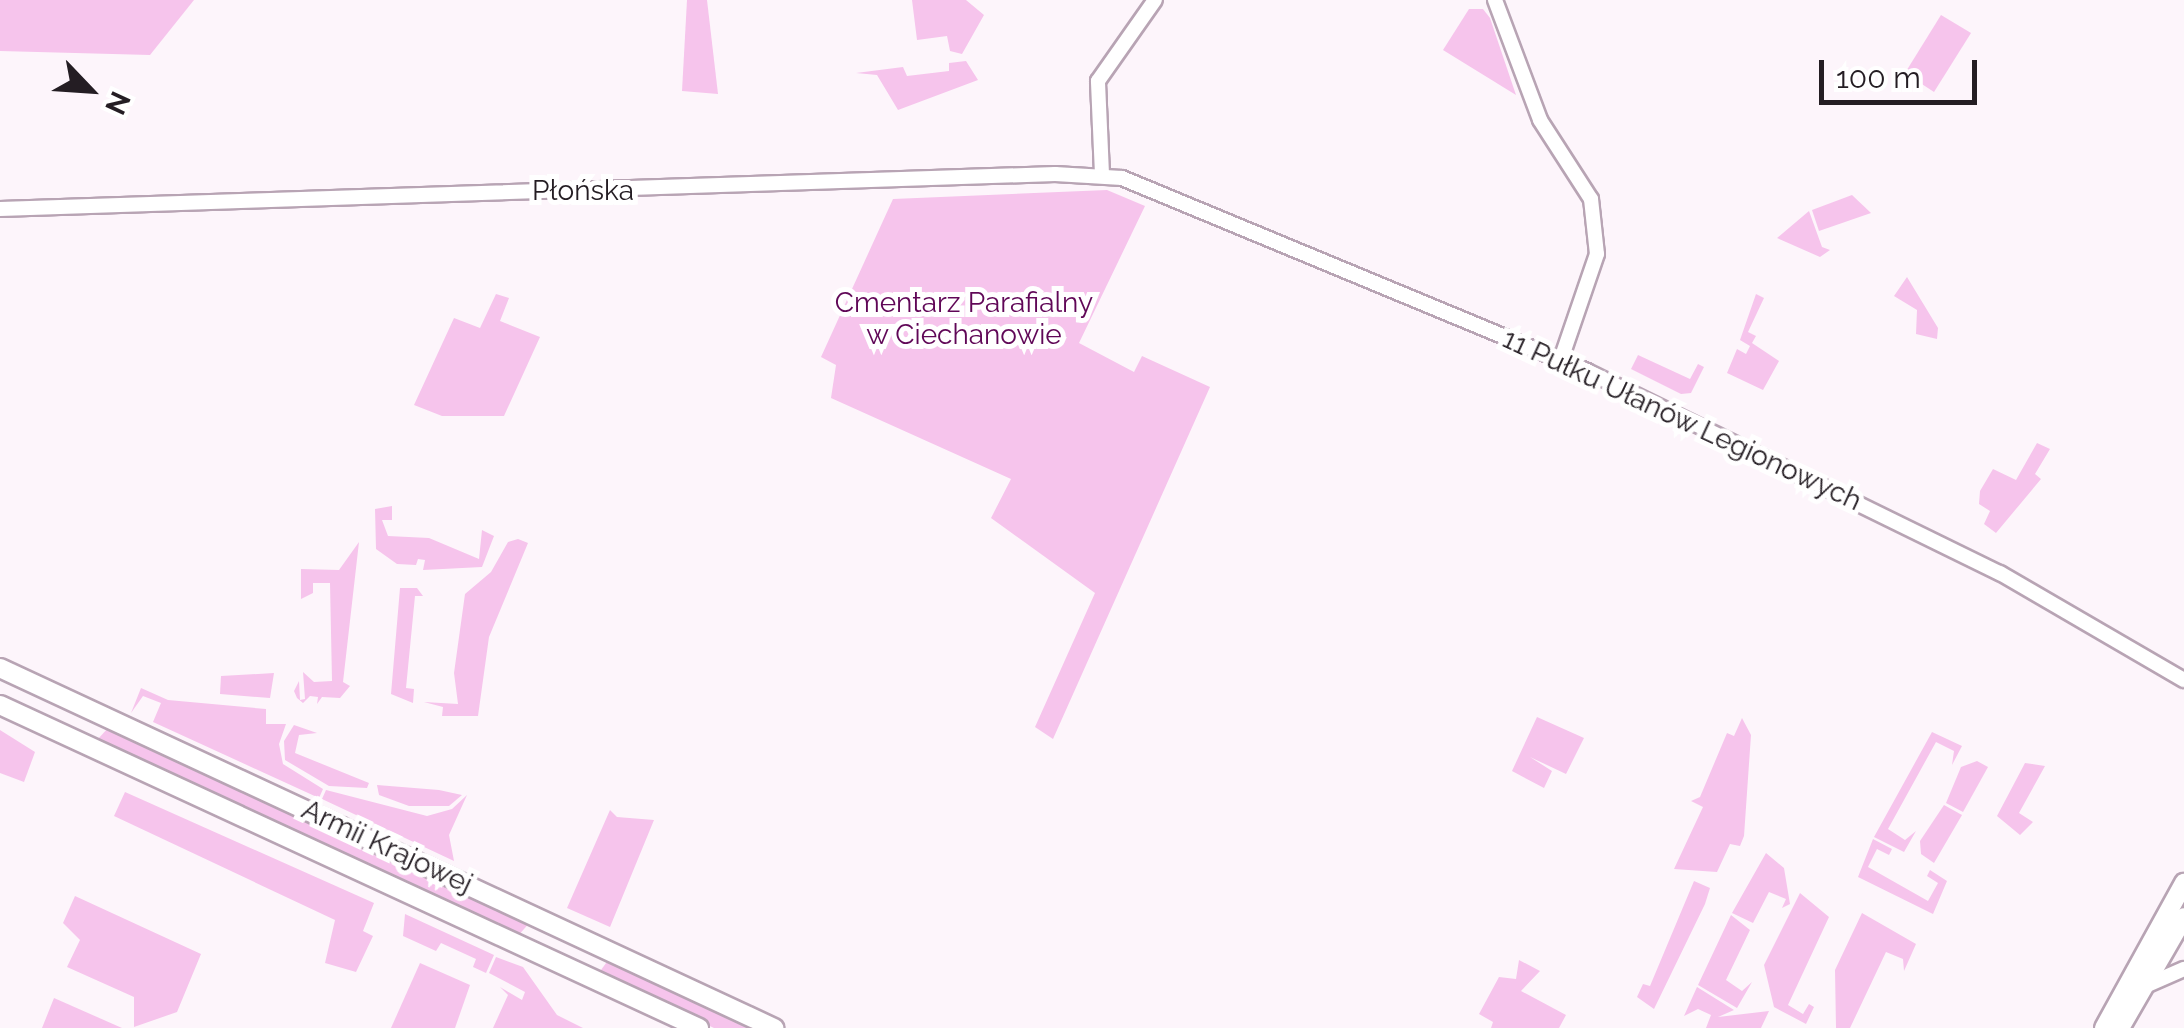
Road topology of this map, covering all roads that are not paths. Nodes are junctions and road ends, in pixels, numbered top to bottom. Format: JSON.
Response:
{"nodes":[{"id":1,"x":1155,"y":0,"type":"edge"},
{"id":2,"x":1495,"y":0,"type":"edge"},
{"id":3,"x":1102,"y":174,"type":"junction"},
{"id":4,"x":1164,"y":190,"type":"joint"},
{"id":5,"x":0,"y":209,"type":"edge"},
{"id":6,"x":1561,"y":359,"type":"junction"},
{"id":7,"x":0,"y":668,"type":"edge"},
{"id":8,"x":2184,"y":680,"type":"edge"},
{"id":9,"x":0,"y":705,"type":"edge"},
{"id":10,"x":2184,"y":883,"type":"edge"},
{"id":11,"x":2184,"y":916,"type":"edge"},
{"id":12,"x":2165,"y":942,"type":"edge"},
{"id":13,"x":2184,"y":967,"type":"edge"},
{"id":14,"x":2141,"y":989,"type":"junction"},
{"id":15,"x":699,"y":1028,"type":"edge"},
{"id":16,"x":774,"y":1028,"type":"edge"},
{"id":17,"x":2104,"y":1028,"type":"edge"},
{"id":18,"x":2120,"y":1028,"type":"edge"}],
"edges":[{"from":1,"to":3,"type":"street"},
{"from":2,"to":6,"type":"street"},
{"from":3,"to":4,"type":"street","name":"Płońska"},
{"from":3,"to":5,"type":"street","name":"Płońska"},
{"from":4,"to":6,"type":"street","name":"11 Pułku Ułanów Legionowych"},
{"from":6,"to":8,"type":"street","name":"11 Pułku Ułanów Legionowych"},
{"from":7,"to":16,"type":"main road","name":"Armii Krajowej"},
{"from":9,"to":15,"type":"main road","name":"Armii Krajowej"},
{"from":10,"to":12,"type":"main road"},
{"from":11,"to":12,"type":"main road"},
{"from":12,"to":13,"type":"street"},
{"from":12,"to":14,"type":"main road"},
{"from":12,"to":17,"type":"main road"},
{"from":13,"to":14,"type":"street"},
{"from":14,"to":18,"type":"main road"}]}
